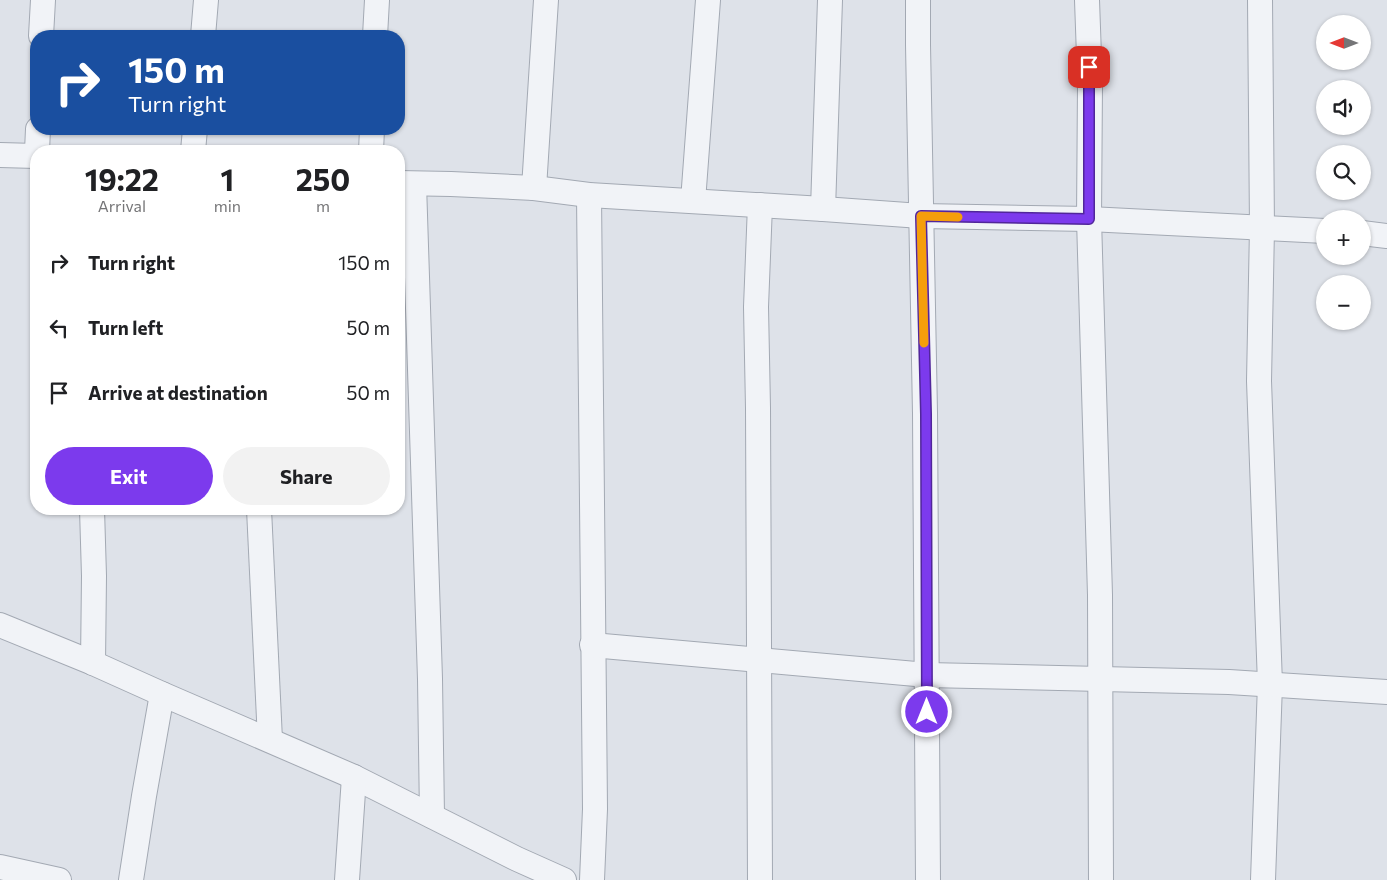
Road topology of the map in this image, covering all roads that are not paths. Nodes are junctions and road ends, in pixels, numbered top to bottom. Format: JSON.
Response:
{"nodes":[{"id":1,"x":43,"y":0,"type":"edge"},
{"id":2,"x":206,"y":0,"type":"edge"},
{"id":3,"x":377,"y":0,"type":"edge"},
{"id":4,"x":546,"y":0,"type":"edge"},
{"id":5,"x":708,"y":0,"type":"edge"},
{"id":6,"x":830,"y":0,"type":"edge"},
{"id":7,"x":918,"y":0,"type":"edge"},
{"id":8,"x":1087,"y":0,"type":"edge"},
{"id":9,"x":1260,"y":0,"type":"edge"},
{"id":10,"x":41,"y":30,"type":"edge"},
{"id":11,"x":204,"y":30,"type":"edge"},
{"id":12,"x":375,"y":30,"type":"edge"},
{"id":13,"x":0,"y":155,"type":"edge"},
{"id":14,"x":30,"y":156,"type":"edge"},
{"id":15,"x":406,"y":184,"type":"edge"},
{"id":16,"x":534,"y":188,"type":"junction"},
{"id":17,"x":589,"y":194,"type":"junction"},
{"id":18,"x":693,"y":201,"type":"junction"},
{"id":19,"x":760,"y":205,"type":"junction"},
{"id":20,"x":823,"y":208,"type":"junction"},
{"id":21,"x":921,"y":216,"type":"junction"},
{"id":22,"x":1089,"y":219,"type":"junction"},
{"id":23,"x":1262,"y":228,"type":"junction"},
{"id":24,"x":1316,"y":231,"type":"edge"},
{"id":25,"x":1371,"y":235,"type":"edge"},
{"id":26,"x":1387,"y":236,"type":"edge"},
{"id":27,"x":92,"y":515,"type":"edge"},
{"id":28,"x":259,"y":515,"type":"edge"},
{"id":29,"x":0,"y":625,"type":"edge"},
{"id":30,"x":592,"y":645,"type":"junction"},
{"id":31,"x":759,"y":660,"type":"junction"},
{"id":32,"x":93,"y":663,"type":"junction"},
{"id":33,"x":927,"y":674,"type":"junction"},
{"id":34,"x":1100,"y":678,"type":"junction"},
{"id":35,"x":1270,"y":684,"type":"junction"},
{"id":36,"x":1387,"y":692,"type":"edge"},
{"id":37,"x":162,"y":694,"type":"junction"},
{"id":38,"x":270,"y":740,"type":"junction"},
{"id":39,"x":354,"y":777,"type":"junction"},
{"id":40,"x":432,"y":816,"type":"junction"},
{"id":41,"x":0,"y":867,"type":"edge"},
{"id":42,"x":516,"y":870,"type":"edge"},
{"id":43,"x":59,"y":880,"type":"edge"},
{"id":44,"x":131,"y":880,"type":"edge"},
{"id":45,"x":348,"y":880,"type":"edge"},
{"id":46,"x":564,"y":880,"type":"edge"},
{"id":47,"x":592,"y":880,"type":"edge"},
{"id":48,"x":760,"y":880,"type":"edge"},
{"id":49,"x":928,"y":880,"type":"edge"},
{"id":50,"x":1101,"y":880,"type":"edge"},
{"id":51,"x":1264,"y":880,"type":"edge"}],
"edges":[{"from":1,"to":10,"type":"street"},
{"from":2,"to":11,"type":"street"},
{"from":3,"to":12,"type":"street"},
{"from":4,"to":16,"type":"street"},
{"from":5,"to":18,"type":"street"},
{"from":6,"to":20,"type":"street"},
{"from":7,"to":21,"type":"street"},
{"from":8,"to":22,"type":"street"},
{"from":9,"to":23,"type":"street"},
{"from":13,"to":14,"type":"street"},
{"from":15,"to":16,"type":"street"},
{"from":15,"to":40,"type":"street"},
{"from":16,"to":17,"type":"street"},
{"from":17,"to":18,"type":"street"},
{"from":17,"to":30,"type":"street"},
{"from":18,"to":19,"type":"street"},
{"from":19,"to":20,"type":"street"},
{"from":19,"to":31,"type":"street"},
{"from":20,"to":21,"type":"street"},
{"from":21,"to":22,"type":"street"},
{"from":21,"to":33,"type":"street"},
{"from":22,"to":23,"type":"street"},
{"from":22,"to":34,"type":"street"},
{"from":23,"to":24,"type":"street"},
{"from":23,"to":35,"type":"street"},
{"from":25,"to":26,"type":"street"},
{"from":27,"to":32,"type":"street"},
{"from":28,"to":38,"type":"street"},
{"from":29,"to":32,"type":"street"},
{"from":30,"to":31,"type":"street"},
{"from":30,"to":47,"type":"street"},
{"from":31,"to":33,"type":"street"},
{"from":31,"to":48,"type":"street"},
{"from":32,"to":37,"type":"street"},
{"from":33,"to":34,"type":"street"},
{"from":33,"to":49,"type":"street"},
{"from":34,"to":35,"type":"street"},
{"from":34,"to":50,"type":"street"},
{"from":35,"to":36,"type":"street"},
{"from":35,"to":51,"type":"street"},
{"from":37,"to":38,"type":"street"},
{"from":37,"to":44,"type":"street"},
{"from":38,"to":39,"type":"street"},
{"from":39,"to":40,"type":"street"},
{"from":39,"to":45,"type":"street"},
{"from":40,"to":42,"type":"street"},
{"from":41,"to":43,"type":"street"},
{"from":42,"to":46,"type":"street"}]}
